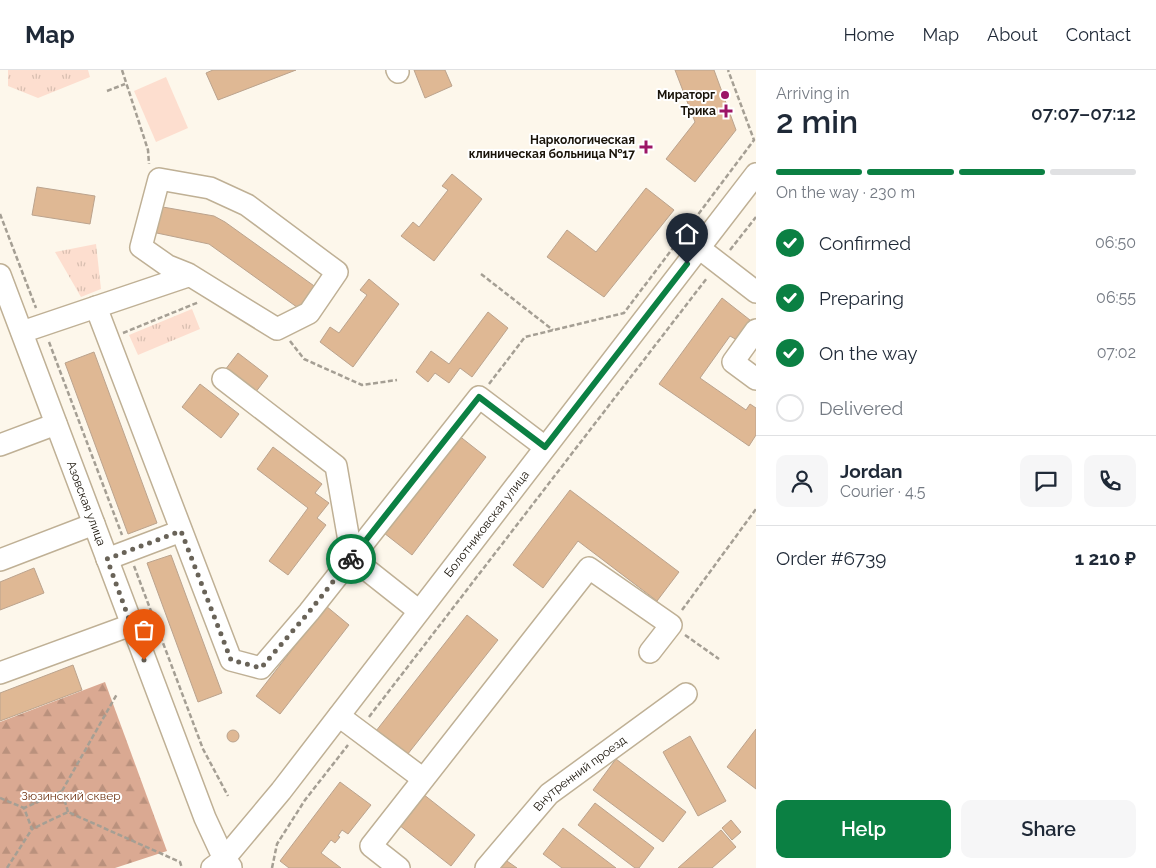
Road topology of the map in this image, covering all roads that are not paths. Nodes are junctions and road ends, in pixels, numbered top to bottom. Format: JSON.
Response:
{"nodes":[{"id":1,"x":756,"y":174,"type":"edge"},
{"id":2,"x":699,"y":248,"type":"junction"},
{"id":3,"x":0,"y":274,"type":"edge"},
{"id":4,"x":191,"y":276,"type":"junction"},
{"id":5,"x":756,"y":292,"type":"edge"},
{"id":6,"x":96,"y":307,"type":"junction"},
{"id":7,"x":7,"y":315,"type":"edge"},
{"id":8,"x":756,"y":330,"type":"edge"},
{"id":9,"x":22,"y":332,"type":"junction"},
{"id":10,"x":223,"y":379,"type":"dead end"},
{"id":11,"x":756,"y":379,"type":"edge"},
{"id":12,"x":56,"y":424,"type":"junction"},
{"id":13,"x":0,"y":445,"type":"edge"},
{"id":14,"x":545,"y":447,"type":"junction"},
{"id":15,"x":94,"y":524,"type":"junction"},
{"id":16,"x":181,"y":531,"type":"junction"},
{"id":17,"x":352,"y":558,"type":"junction"},
{"id":18,"x":107,"y":559,"type":"junction"},
{"id":19,"x":0,"y":560,"type":"edge"},
{"id":20,"x":419,"y":611,"type":"junction"},
{"id":21,"x":131,"y":625,"type":"junction"},
{"id":22,"x":650,"y":652,"type":"dead end"},
{"id":23,"x":0,"y":673,"type":"edge"},
{"id":24,"x":686,"y":694,"type":"dead end"},
{"id":25,"x":338,"y":716,"type":"junction"},
{"id":26,"x":422,"y":778,"type":"junction"},
{"id":27,"x":222,"y":865,"type":"edge"},
{"id":28,"x":399,"y":868,"type":"edge"},
{"id":29,"x":486,"y":868,"type":"edge"}],
"edges":[{"from":1,"to":2,"type":"street","name":"Болотниковская улица"},
{"from":2,"to":5,"type":"street"},
{"from":2,"to":14,"type":"street","name":"Болотниковская улица"},
{"from":3,"to":7,"type":"street","name":"Азовская улица"},
{"from":4,"to":4,"type":"street"},
{"from":4,"to":6,"type":"street"},
{"from":6,"to":9,"type":"street"},
{"from":6,"to":16,"type":"street"},
{"from":7,"to":9,"type":"street","name":"Азовская улица"},
{"from":8,"to":11,"type":"street"},
{"from":9,"to":12,"type":"street","name":"Азовская улица"},
{"from":10,"to":17,"type":"street"},
{"from":12,"to":13,"type":"street"},
{"from":12,"to":15,"type":"street","name":"Азовская улица"},
{"from":14,"to":17,"type":"street"},
{"from":14,"to":20,"type":"street","name":"Болотниковская улица"},
{"from":15,"to":18,"type":"street","name":"Азовская улица"},
{"from":15,"to":19,"type":"street"},
{"from":16,"to":17,"type":"street"},
{"from":16,"to":18,"type":"street"},
{"from":17,"to":20,"type":"street"},
{"from":18,"to":21,"type":"street","name":"Азовская улица"},
{"from":20,"to":25,"type":"street","name":"Болотниковская улица"},
{"from":21,"to":23,"type":"street"},
{"from":21,"to":27,"type":"street","name":"Азовская улица"},
{"from":22,"to":26,"type":"street"},
{"from":24,"to":29,"type":"street","name":"Внутренний проезд"},
{"from":25,"to":26,"type":"street"},
{"from":25,"to":27,"type":"street","name":"Болотниковская улица"},
{"from":26,"to":28,"type":"street"}]}
